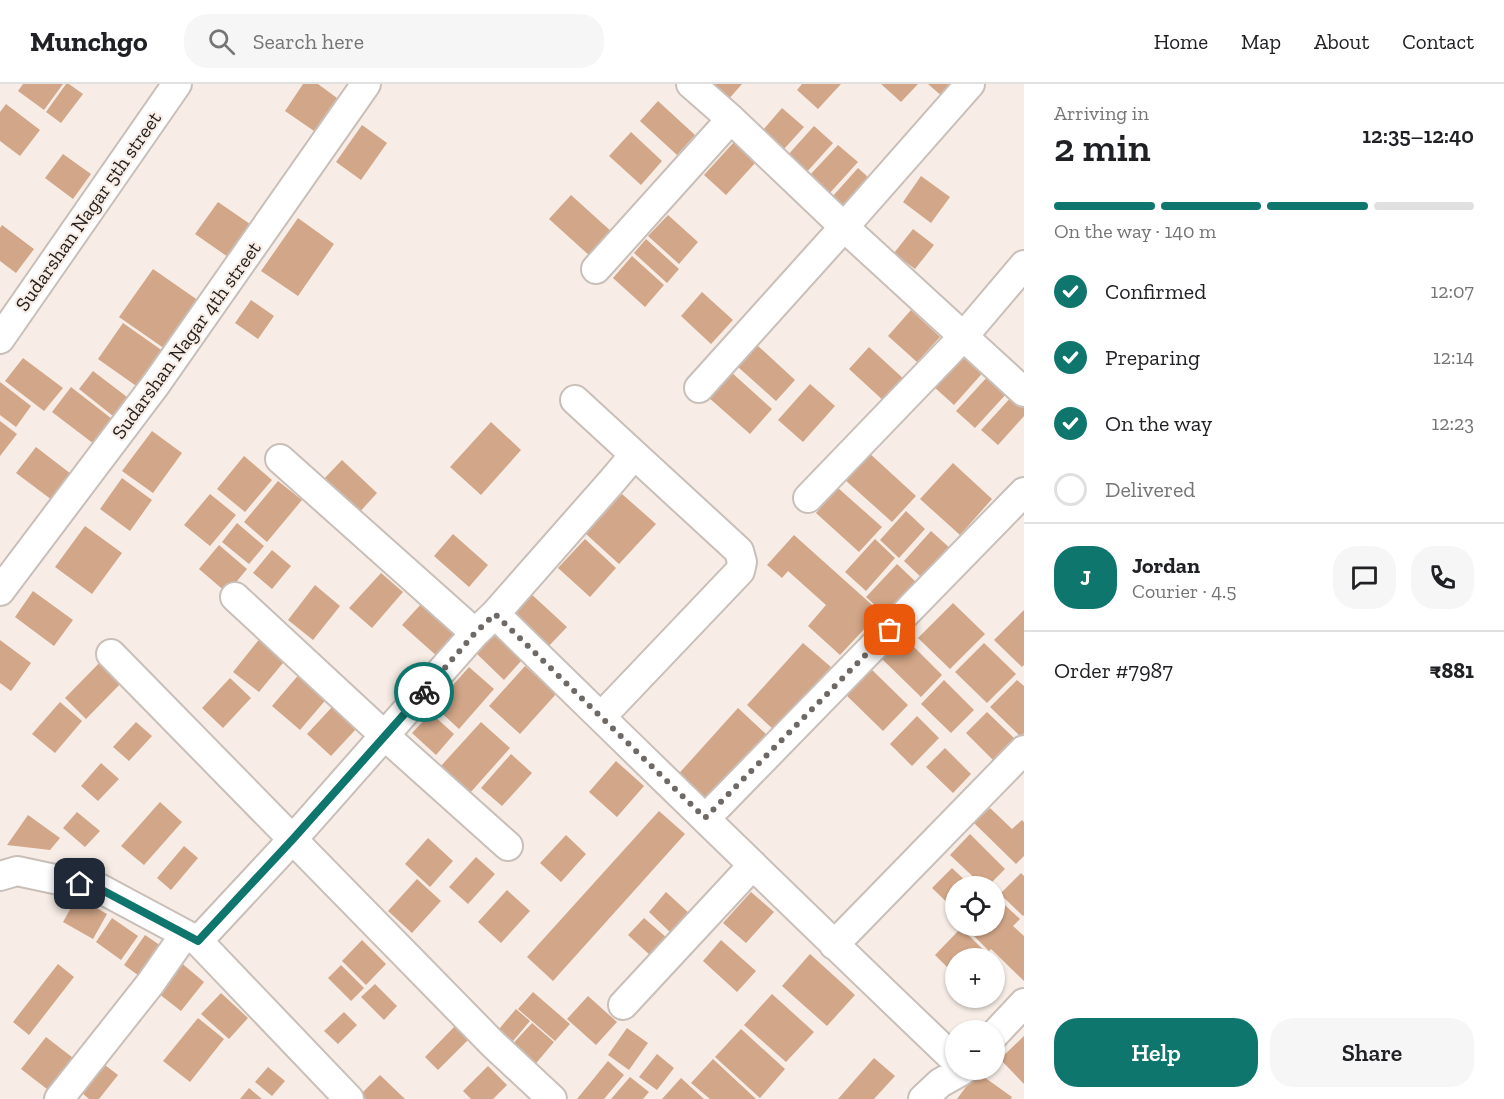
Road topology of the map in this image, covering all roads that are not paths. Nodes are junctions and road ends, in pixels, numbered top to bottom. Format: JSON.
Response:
{"nodes":[{"id":1,"x":177,"y":84,"type":"edge"},
{"id":2,"x":366,"y":84,"type":"edge"},
{"id":3,"x":691,"y":84,"type":"edge"},
{"id":4,"x":970,"y":84,"type":"edge"},
{"id":5,"x":731,"y":119,"type":"junction"},
{"id":6,"x":844,"y":227,"type":"junction"},
{"id":7,"x":1024,"y":265,"type":"edge"},
{"id":8,"x":596,"y":269,"type":"dead end"},
{"id":9,"x":963,"y":337,"type":"junction"},
{"id":10,"x":0,"y":339,"type":"edge"},
{"id":11,"x":699,"y":388,"type":"dead end"},
{"id":12,"x":1024,"y":392,"type":"edge"},
{"id":13,"x":575,"y":400,"type":"dead end"},
{"id":14,"x":634,"y":455,"type":"junction"},
{"id":15,"x":280,"y":459,"type":"dead end"},
{"id":16,"x":1024,"y":492,"type":"edge"},
{"id":17,"x":808,"y":498,"type":"dead end"},
{"id":18,"x":0,"y":591,"type":"edge"},
{"id":19,"x":235,"y":597,"type":"dead end"},
{"id":20,"x":485,"y":624,"type":"junction"},
{"id":21,"x":111,"y":654,"type":"dead end"},
{"id":22,"x":601,"y":717,"type":"junction"},
{"id":23,"x":385,"y":736,"type":"junction"},
{"id":24,"x":1024,"y":750,"type":"edge"},
{"id":25,"x":705,"y":818,"type":"junction"},
{"id":26,"x":293,"y":839,"type":"junction"},
{"id":27,"x":508,"y":846,"type":"dead end"},
{"id":28,"x":753,"y":865,"type":"junction"},
{"id":29,"x":6,"y":869,"type":"edge"},
{"id":30,"x":192,"y":938,"type":"junction"},
{"id":31,"x":834,"y":945,"type":"junction"},
{"id":32,"x":1024,"y":1003,"type":"edge"},
{"id":33,"x":622,"y":1005,"type":"dead end"},
{"id":34,"x":1005,"y":1023,"type":"edge"},
{"id":35,"x":945,"y":1051,"type":"edge"},
{"id":36,"x":945,"y":1080,"type":"edge"},
{"id":37,"x":59,"y":1099,"type":"edge"},
{"id":38,"x":349,"y":1099,"type":"edge"},
{"id":39,"x":552,"y":1099,"type":"edge"},
{"id":40,"x":924,"y":1099,"type":"edge"}],
"edges":[{"from":1,"to":10,"type":"street","name":"Sudarshan Nagar 5th street"},
{"from":2,"to":18,"type":"street","name":"Sudarshan Nagar 4th street"},
{"from":3,"to":5,"type":"street"},
{"from":4,"to":6,"type":"street"},
{"from":5,"to":6,"type":"street"},
{"from":5,"to":8,"type":"street"},
{"from":6,"to":9,"type":"street"},
{"from":6,"to":11,"type":"street"},
{"from":7,"to":9,"type":"street"},
{"from":9,"to":12,"type":"street"},
{"from":9,"to":17,"type":"street"},
{"from":13,"to":14,"type":"street"},
{"from":14,"to":20,"type":"street"},
{"from":14,"to":22,"type":"street"},
{"from":15,"to":20,"type":"street"},
{"from":16,"to":25,"type":"street"},
{"from":19,"to":23,"type":"street"},
{"from":20,"to":22,"type":"street"},
{"from":20,"to":23,"type":"street"},
{"from":21,"to":26,"type":"street"},
{"from":22,"to":25,"type":"street"},
{"from":23,"to":26,"type":"street"},
{"from":23,"to":27,"type":"street"},
{"from":24,"to":31,"type":"street"},
{"from":25,"to":28,"type":"street"},
{"from":26,"to":30,"type":"street"},
{"from":26,"to":39,"type":"street"},
{"from":28,"to":31,"type":"street"},
{"from":28,"to":33,"type":"street"},
{"from":29,"to":30,"type":"street"},
{"from":30,"to":37,"type":"street"},
{"from":30,"to":38,"type":"street"},
{"from":31,"to":35,"type":"street"},
{"from":32,"to":34,"type":"street"},
{"from":36,"to":40,"type":"street"}]}
